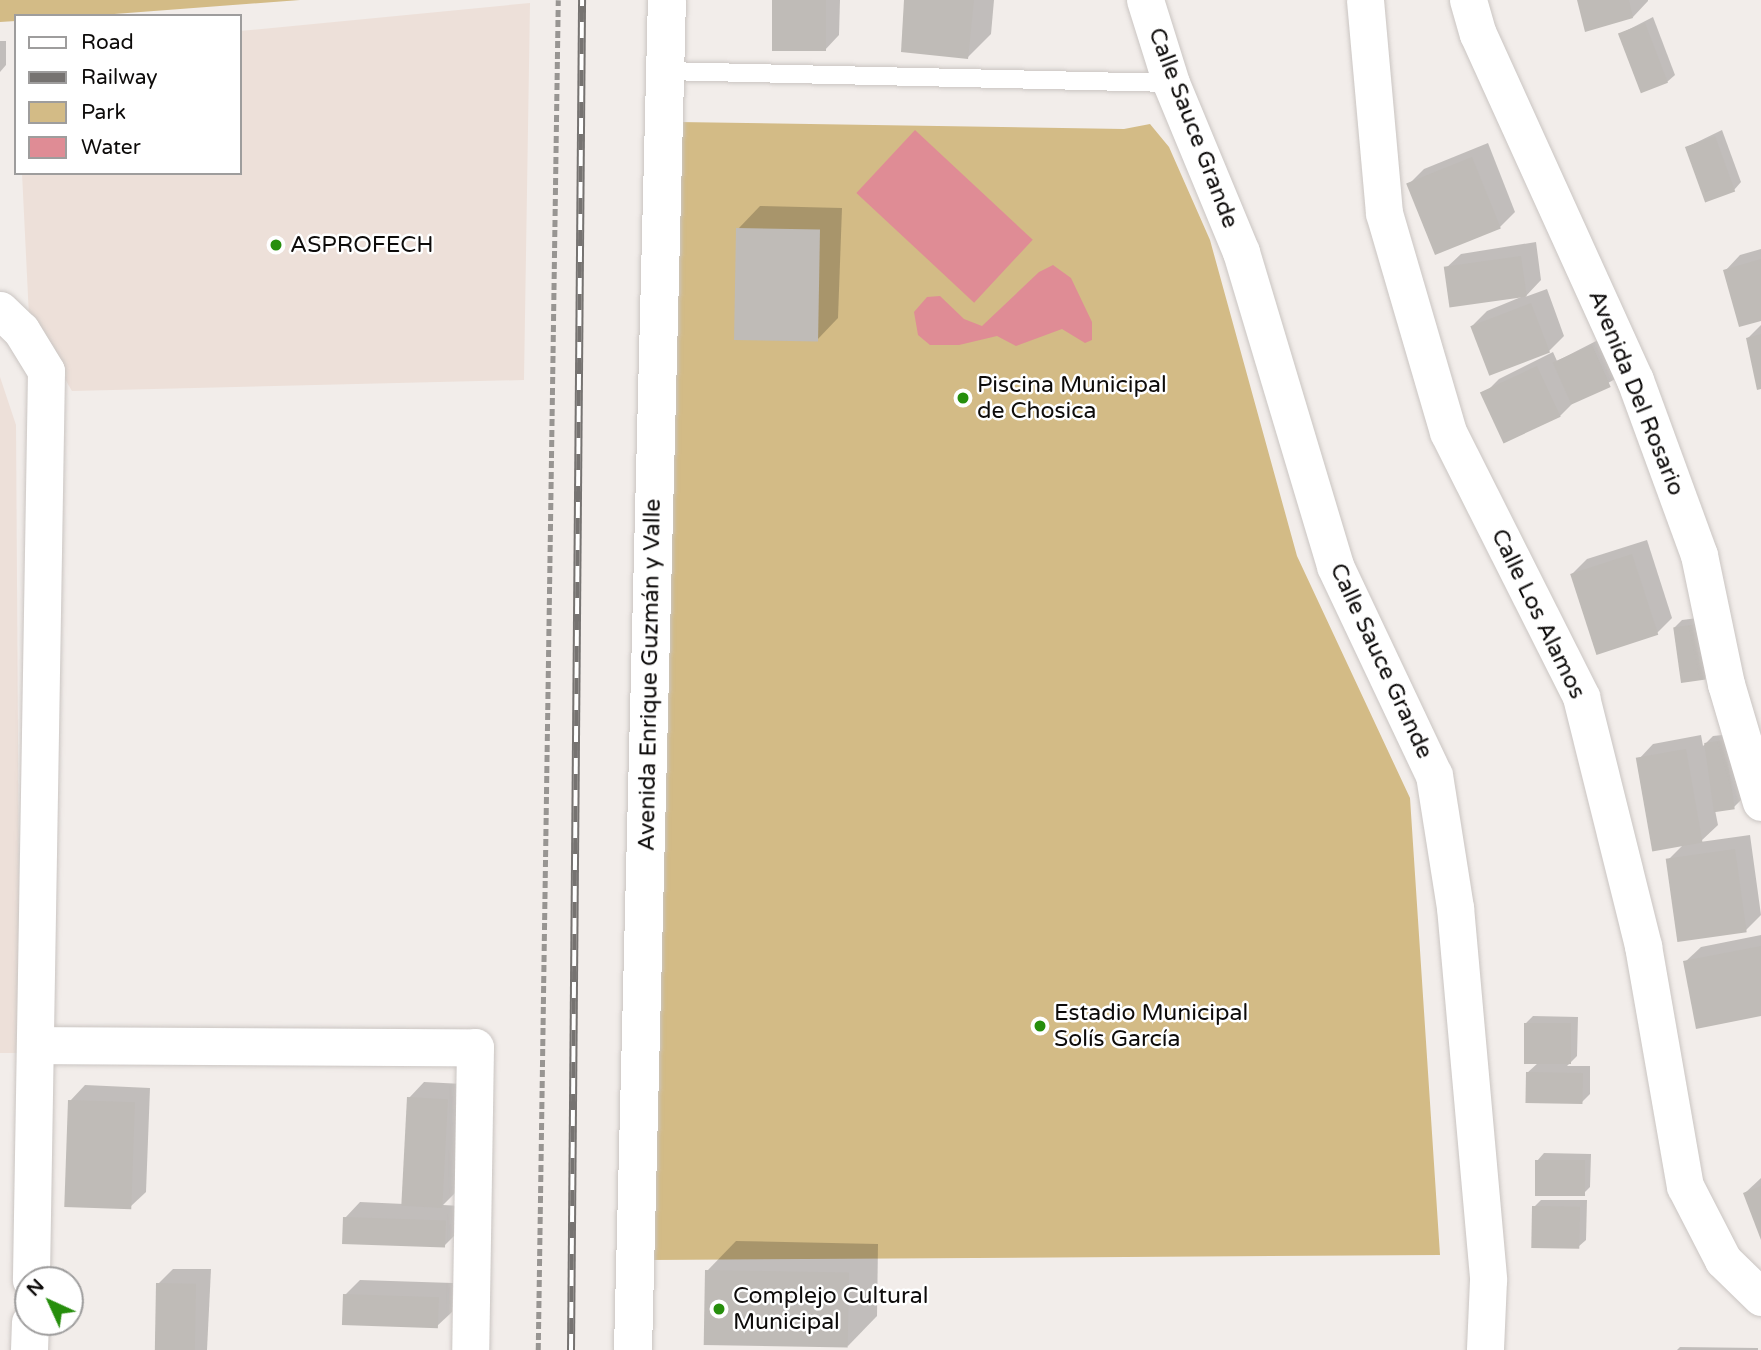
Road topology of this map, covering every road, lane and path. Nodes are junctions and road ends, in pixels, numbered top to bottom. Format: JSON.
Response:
{"nodes":[{"id":1,"x":558,"y":0,"type":"edge"},
{"id":2,"x":667,"y":0,"type":"edge"},
{"id":3,"x":1145,"y":0,"type":"edge"},
{"id":4,"x":1365,"y":0,"type":"edge"},
{"id":5,"x":1468,"y":0,"type":"edge"},
{"id":6,"x":665,"y":71,"type":"junction"},
{"id":7,"x":1171,"y":83,"type":"junction"},
{"id":8,"x":0,"y":310,"type":"edge"},
{"id":9,"x":1761,"y":802,"type":"edge"},
{"id":10,"x":37,"y":1045,"type":"junction"},
{"id":11,"x":31,"y":1266,"type":"edge"},
{"id":12,"x":1761,"y":1297,"type":"edge"},
{"id":13,"x":470,"y":1350,"type":"edge"},
{"id":14,"x":538,"y":1350,"type":"edge"},
{"id":15,"x":633,"y":1350,"type":"edge"},
{"id":16,"x":1485,"y":1350,"type":"edge"}],
"edges":[{"from":1,"to":14,"type":"path"},
{"from":2,"to":6,"type":"street","name":"Avenida Enrique Guzmán y Valle"},
{"from":3,"to":7,"type":"street","name":"Calle Sauce Grande"},
{"from":4,"to":12,"type":"street","name":"Calle Los Alamos"},
{"from":5,"to":9,"type":"street","name":"Avenida Del Rosario"},
{"from":6,"to":7,"type":"lane"},
{"from":6,"to":15,"type":"street","name":"Avenida Enrique Guzmán y Valle"},
{"from":7,"to":16,"type":"street","name":"Calle Sauce Grande"},
{"from":8,"to":10,"type":"street"},
{"from":10,"to":11,"type":"street"},
{"from":10,"to":13,"type":"street"}]}
